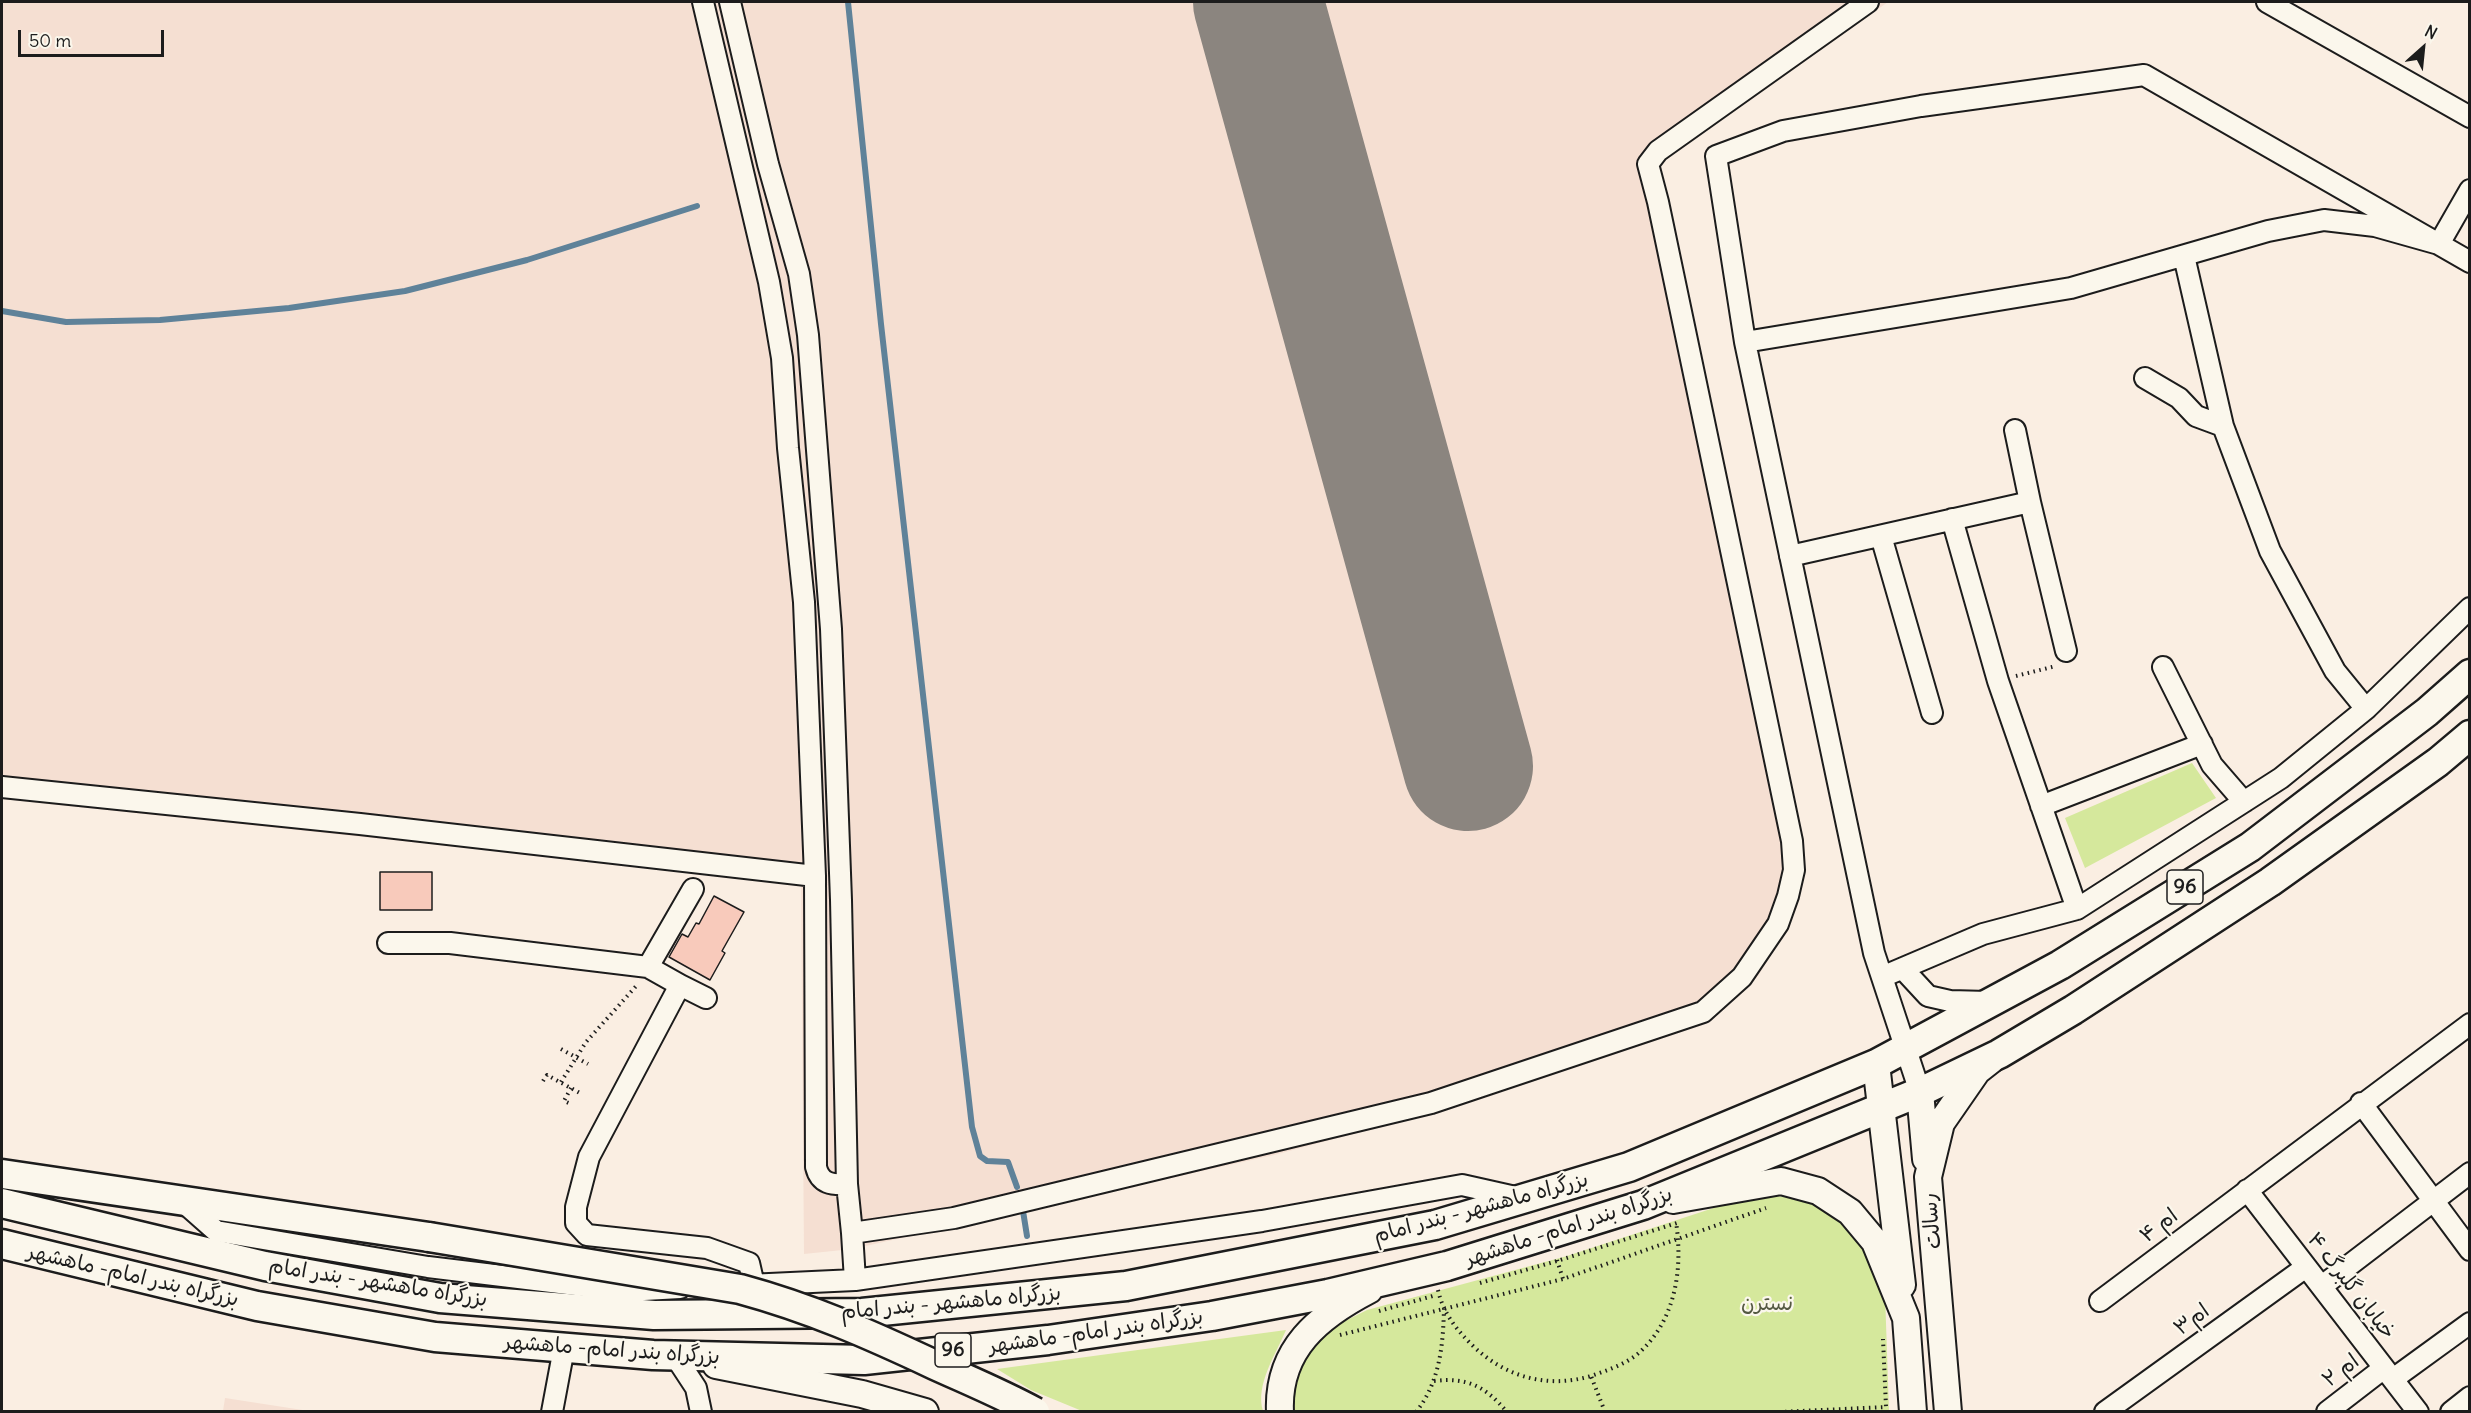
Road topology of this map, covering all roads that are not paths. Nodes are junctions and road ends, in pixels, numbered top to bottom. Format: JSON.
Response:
{"nodes":[{"id":1,"x":703,"y":2,"type":"edge"},
{"id":2,"x":730,"y":2,"type":"edge"},
{"id":3,"x":1868,"y":2,"type":"edge"},
{"id":4,"x":2266,"y":2,"type":"edge"},
{"id":5,"x":2469,"y":117,"type":"edge"},
{"id":6,"x":2469,"y":190,"type":"edge"},
{"id":7,"x":2439,"y":244,"type":"junction"},
{"id":8,"x":2184,"y":256,"type":"junction"},
{"id":9,"x":2469,"y":262,"type":"edge"},
{"id":10,"x":1745,"y":342,"type":"junction"},
{"id":11,"x":2145,"y":378,"type":"dead end"},
{"id":12,"x":2223,"y":426,"type":"junction"},
{"id":13,"x":2015,"y":430,"type":"dead end"},
{"id":14,"x":2030,"y":502,"type":"junction"},
{"id":15,"x":1952,"y":519,"type":"junction"},
{"id":16,"x":1881,"y":536,"type":"junction"},
{"id":17,"x":1790,"y":556,"type":"junction"},
{"id":18,"x":2469,"y":608,"type":"edge"},
{"id":19,"x":2066,"y":651,"type":"road end"},
{"id":20,"x":2163,"y":667,"type":"dead end"},
{"id":21,"x":2469,"y":674,"type":"edge"},
{"id":22,"x":2366,"y":709,"type":"junction"},
{"id":23,"x":1932,"y":713,"type":"dead end"},
{"id":24,"x":2469,"y":735,"type":"edge"},
{"id":25,"x":2202,"y":744,"type":"junction"},
{"id":26,"x":2,"y":787,"type":"edge"},
{"id":27,"x":2244,"y":802,"type":"junction"},
{"id":28,"x":2041,"y":806,"type":"junction"},
{"id":29,"x":815,"y":876,"type":"junction"},
{"id":30,"x":693,"y":890,"type":"dead end"},
{"id":31,"x":2077,"y":909,"type":"junction"},
{"id":32,"x":388,"y":943,"type":"dead end"},
{"id":33,"x":648,"y":967,"type":"junction"},
{"id":34,"x":1903,"y":969,"type":"junction"},
{"id":35,"x":1882,"y":977,"type":"junction"},
{"id":36,"x":680,"y":985,"type":"junction"},
{"id":37,"x":705,"y":998,"type":"dead end"},
{"id":38,"x":1991,"y":1002,"type":"junction"},
{"id":39,"x":2469,"y":1024,"type":"edge"},
{"id":40,"x":1905,"y":1048,"type":"junction"},
{"id":41,"x":1999,"y":1054,"type":"junction"},
{"id":42,"x":1876,"y":1064,"type":"junction"},
{"id":43,"x":1920,"y":1092,"type":"junction"},
{"id":44,"x":2361,"y":1103,"type":"junction"},
{"id":45,"x":1880,"y":1108,"type":"junction"},
{"id":46,"x":2469,"y":1173,"type":"edge"},
{"id":47,"x":2,"y":1174,"type":"edge"},
{"id":48,"x":1928,"y":1177,"type":"junction"},
{"id":49,"x":841,"y":1185,"type":"junction"},
{"id":50,"x":2247,"y":1190,"type":"junction"},
{"id":51,"x":1522,"y":1199,"type":"junction"},
{"id":52,"x":181,"y":1201,"type":"junction"},
{"id":53,"x":2433,"y":1201,"type":"junction"},
{"id":54,"x":2,"y":1203,"type":"edge"},
{"id":55,"x":1643,"y":1205,"type":"junction"},
{"id":56,"x":852,"y":1233,"type":"junction"},
{"id":57,"x":2,"y":1244,"type":"edge"},
{"id":58,"x":2469,"y":1250,"type":"edge"},
{"id":59,"x":2306,"y":1267,"type":"junction"},
{"id":60,"x":1396,"y":1276,"type":"junction"},
{"id":61,"x":855,"y":1280,"type":"junction"},
{"id":62,"x":754,"y":1285,"type":"junction"},
{"id":63,"x":2322,"y":1286,"type":"junction"},
{"id":64,"x":2100,"y":1301,"type":"dead end"},
{"id":65,"x":1906,"y":1318,"type":"junction"},
{"id":66,"x":2469,"y":1323,"type":"edge"},
{"id":67,"x":564,"y":1348,"type":"junction"},
{"id":68,"x":675,"y":1356,"type":"junction"},
{"id":69,"x":2389,"y":1373,"type":"junction"},
{"id":70,"x":2469,"y":1397,"type":"edge"},
{"id":71,"x":552,"y":1412,"type":"edge"},
{"id":72,"x":701,"y":1412,"type":"edge"},
{"id":73,"x":925,"y":1412,"type":"edge"},
{"id":74,"x":1035,"y":1412,"type":"edge"},
{"id":75,"x":1280,"y":1412,"type":"edge"},
{"id":76,"x":1913,"y":1412,"type":"edge"},
{"id":77,"x":1948,"y":1412,"type":"edge"},
{"id":78,"x":2105,"y":1412,"type":"edge"},
{"id":79,"x":2328,"y":1412,"type":"edge"},
{"id":80,"x":2418,"y":1412,"type":"edge"},
{"id":81,"x":2451,"y":1412,"type":"edge"}],
"edges":[{"from":1,"to":29,"type":"street"},
{"from":2,"to":49,"type":"street"},
{"from":3,"to":56,"type":"street"},
{"from":4,"to":5,"type":"street"},
{"from":6,"to":7,"type":"street"},
{"from":7,"to":8,"type":"street"},
{"from":7,"to":9,"type":"street"},
{"from":7,"to":10,"type":"street"},
{"from":8,"to":10,"type":"street"},
{"from":8,"to":12,"type":"street"},
{"from":10,"to":17,"type":"street"},
{"from":11,"to":12,"type":"street"},
{"from":12,"to":22,"type":"street"},
{"from":13,"to":14,"type":"street"},
{"from":14,"to":15,"type":"street"},
{"from":14,"to":19,"type":"street"},
{"from":15,"to":16,"type":"street"},
{"from":15,"to":28,"type":"street"},
{"from":16,"to":17,"type":"street"},
{"from":16,"to":23,"type":"street"},
{"from":17,"to":35,"type":"street"},
{"from":18,"to":22,"type":"street"},
{"from":20,"to":25,"type":"street"},
{"from":21,"to":38,"type":"highway","number":"96"},
{"from":22,"to":27,"type":"street"},
{"from":24,"to":41,"type":"highway","number":"96"},
{"from":25,"to":27,"type":"street"},
{"from":25,"to":28,"type":"street"},
{"from":26,"to":29,"type":"street"},
{"from":27,"to":31,"type":"street"},
{"from":28,"to":31,"type":"street"},
{"from":29,"to":49,"type":"street"},
{"from":30,"to":33,"type":"street"},
{"from":31,"to":34,"type":"street"},
{"from":32,"to":33,"type":"street"},
{"from":33,"to":36,"type":"street"},
{"from":34,"to":35,"type":"street"},
{"from":34,"to":38,"type":"street"},
{"from":35,"to":40,"type":"street"},
{"from":36,"to":37,"type":"street"},
{"from":36,"to":62,"type":"street"},
{"from":38,"to":40,"type":"highway","number":"96"},
{"from":39,"to":44,"type":"street","name":"ام ۴"},
{"from":40,"to":42,"type":"highway","number":"96"},
{"from":40,"to":43,"type":"street"},
{"from":41,"to":43,"type":"highway","number":"96"},
{"from":41,"to":48,"type":"main road","name":"رسالت"},
{"from":42,"to":45,"type":"main road","name":"رسالت"},
{"from":42,"to":51,"type":"highway","name":"بزرگراه ماهشهر - بندر امام","number":"96"},
{"from":43,"to":45,"type":"highway","number":"96"},
{"from":43,"to":48,"type":"main road"},
{"from":44,"to":50,"type":"street","name":"ام ۴"},
{"from":44,"to":53,"type":"street"},
{"from":45,"to":55,"type":"highway","name":"بزرگراه بندر امام- ماهشهر","number":"96"},
{"from":45,"to":65,"type":"main road","name":"رسالت"},
{"from":46,"to":53,"type":"street"},
{"from":47,"to":52,"type":"highway"},
{"from":48,"to":77,"type":"main road","name":"رسالت"},
{"from":49,"to":56,"type":"street"},
{"from":50,"to":59,"type":"street","name":"خیابان گلبرگ ۴"},
{"from":50,"to":64,"type":"street","name":"ام ۴"},
{"from":51,"to":54,"type":"highway","name":"بزرگراه ماهشهر - بندر امام","number":"96"},
{"from":51,"to":61,"type":"street"},
{"from":52,"to":62,"type":"street"},
{"from":52,"to":74,"type":"highway","bridge":true},
{"from":53,"to":58,"type":"street"},
{"from":53,"to":63,"type":"street"},
{"from":55,"to":60,"type":"highway","name":"بزرگراه بندر امام- ماهشهر","number":"96"},
{"from":55,"to":65,"type":"main road","name":"رسالت"},
{"from":56,"to":61,"type":"street"},
{"from":57,"to":67,"type":"highway","name":"بزرگراه بندر امام- ماهشهر","number":"96"},
{"from":59,"to":63,"type":"street","name":"خیابان گلبرگ ۴"},
{"from":59,"to":78,"type":"street","name":"ام۳"},
{"from":60,"to":68,"type":"highway","name":"بزرگراه بندر امام- ماهشهر","number":"96"},
{"from":60,"to":75,"type":"main road"},
{"from":61,"to":62,"type":"street"},
{"from":63,"to":69,"type":"street","name":"خیابان گلبرگ ۴"},
{"from":65,"to":76,"type":"main road","name":"رسالت"},
{"from":66,"to":69,"type":"street","name":"ام ۲"},
{"from":67,"to":68,"type":"highway","name":"بزرگراه بندر امام- ماهشهر","number":"96"},
{"from":67,"to":71,"type":"street"},
{"from":68,"to":72,"type":"street"},
{"from":68,"to":73,"type":"main road"},
{"from":69,"to":79,"type":"street","name":"ام ۲"},
{"from":69,"to":80,"type":"street","name":"خیابان گلبرگ ۴"},
{"from":70,"to":81,"type":"street"}]}
